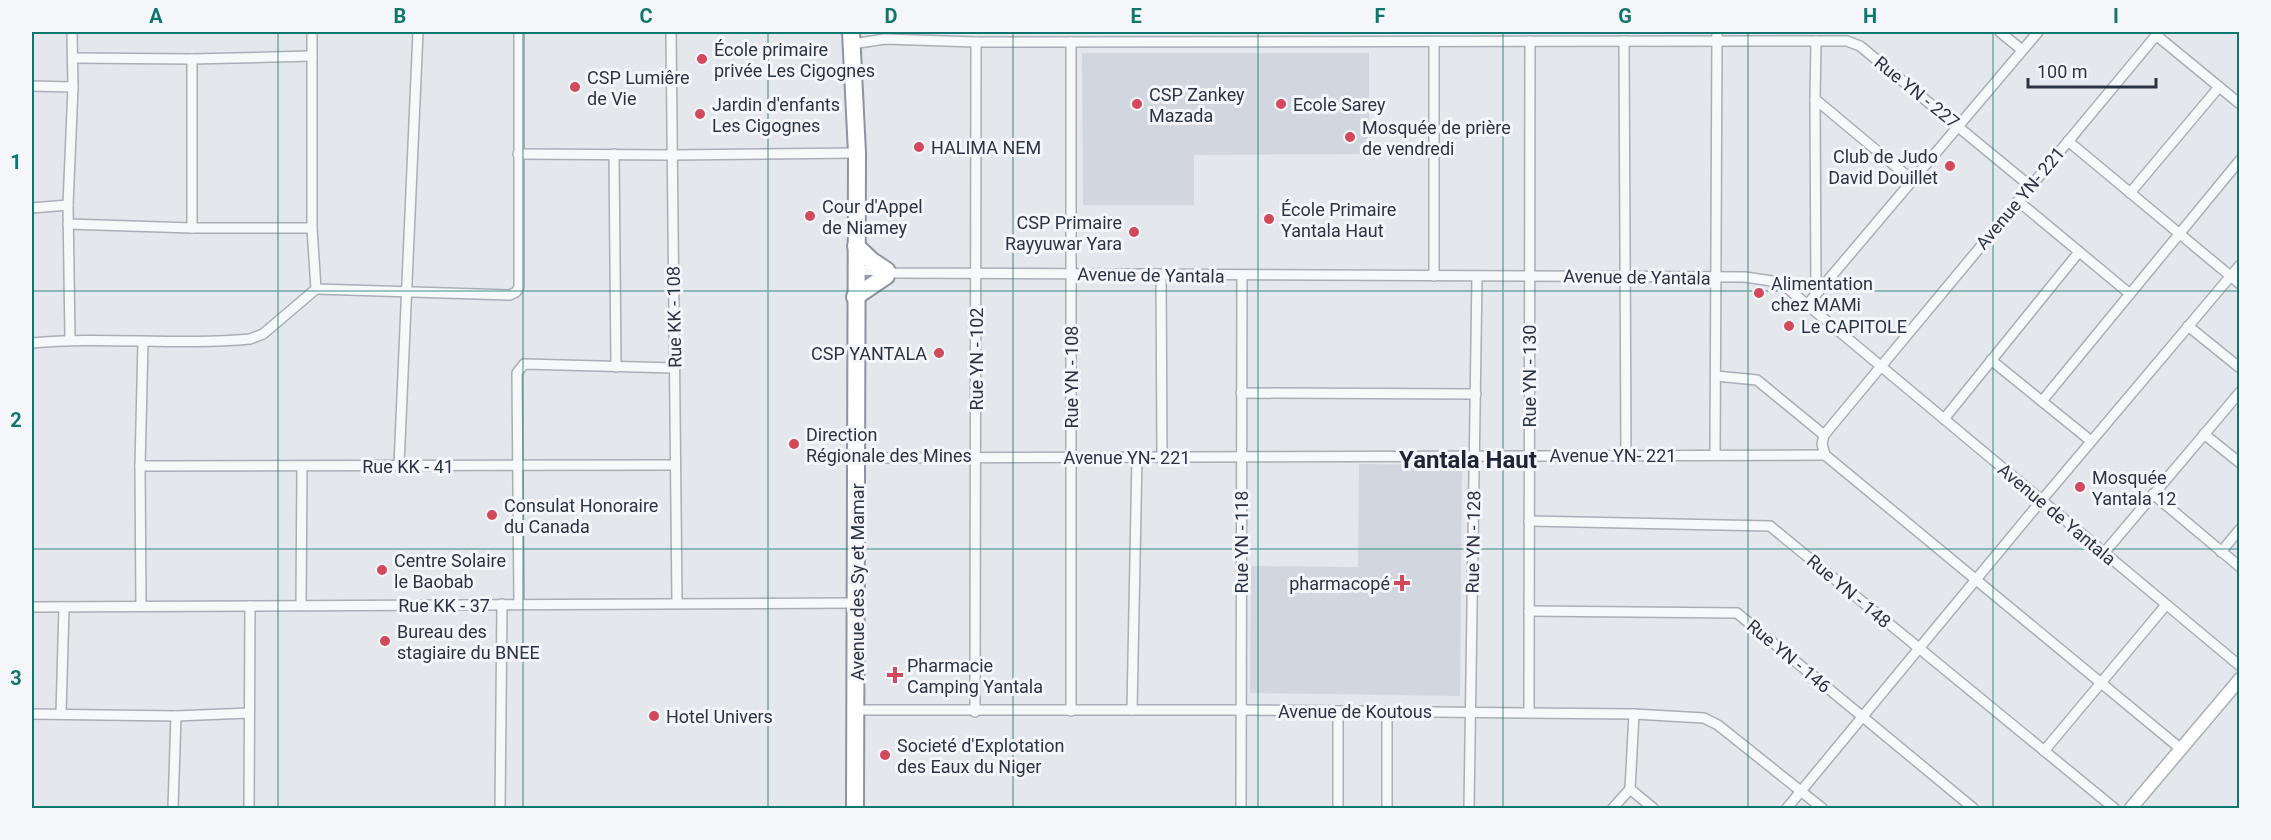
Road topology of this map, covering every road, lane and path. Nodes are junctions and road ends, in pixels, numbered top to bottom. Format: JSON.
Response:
{"nodes":[{"id":1,"x":72,"y":32,"type":"edge"},
{"id":2,"x":312,"y":32,"type":"edge"},
{"id":3,"x":418,"y":32,"type":"edge"},
{"id":4,"x":519,"y":32,"type":"edge"},
{"id":5,"x":671,"y":32,"type":"edge"},
{"id":6,"x":2000,"y":32,"type":"edge"},
{"id":7,"x":2038,"y":32,"type":"edge"},
{"id":8,"x":2157,"y":33,"type":"edge"},
{"id":9,"x":885,"y":35,"type":"edge"},
{"id":10,"x":1578,"y":36,"type":"edge"},
{"id":11,"x":1655,"y":36,"type":"edge"},
{"id":12,"x":1717,"y":36,"type":"edge"},
{"id":13,"x":852,"y":38,"type":"edge"},
{"id":14,"x":1816,"y":40,"type":"junction"},
{"id":15,"x":1530,"y":41,"type":"junction"},
{"id":16,"x":1624,"y":41,"type":"junction"},
{"id":17,"x":976,"y":42,"type":"junction"},
{"id":18,"x":1071,"y":42,"type":"junction"},
{"id":19,"x":1434,"y":42,"type":"junction"},
{"id":20,"x":2022,"y":50,"type":"junction"},
{"id":21,"x":312,"y":56,"type":"junction"},
{"id":22,"x":73,"y":57,"type":"junction"},
{"id":23,"x":192,"y":58,"type":"junction"},
{"id":24,"x":32,"y":86,"type":"edge"},
{"id":25,"x":73,"y":87,"type":"junction"},
{"id":26,"x":2218,"y":87,"type":"junction"},
{"id":27,"x":1815,"y":99,"type":"junction"},
{"id":28,"x":2240,"y":104,"type":"edge"},
{"id":29,"x":1958,"y":125,"type":"junction"},
{"id":30,"x":2068,"y":141,"type":"junction"},
{"id":31,"x":857,"y":153,"type":"junction"},
{"id":32,"x":518,"y":154,"type":"junction"},
{"id":33,"x":614,"y":154,"type":"junction"},
{"id":34,"x":672,"y":155,"type":"junction"},
{"id":35,"x":2240,"y":160,"type":"edge"},
{"id":36,"x":1912,"y":180,"type":"junction"},
{"id":37,"x":2030,"y":186,"type":"junction"},
{"id":38,"x":2130,"y":193,"type":"junction"},
{"id":39,"x":2018,"y":201,"type":"junction"},
{"id":40,"x":68,"y":206,"type":"junction"},
{"id":41,"x":32,"y":208,"type":"edge"},
{"id":42,"x":68,"y":224,"type":"junction"},
{"id":43,"x":192,"y":228,"type":"junction"},
{"id":44,"x":312,"y":228,"type":"junction"},
{"id":45,"x":2179,"y":234,"type":"junction"},
{"id":46,"x":856,"y":246,"type":"junction"},
{"id":47,"x":2079,"y":252,"type":"junction"},
{"id":48,"x":2240,"y":265,"type":"edge"},
{"id":49,"x":856,"y":273,"type":"junction"},
{"id":50,"x":889,"y":273,"type":"junction"},
{"id":51,"x":976,"y":273,"type":"junction"},
{"id":52,"x":1072,"y":274,"type":"junction"},
{"id":53,"x":1161,"y":274,"type":"junction"},
{"id":54,"x":1529,"y":275,"type":"junction"},
{"id":55,"x":1242,"y":276,"type":"junction"},
{"id":56,"x":1434,"y":276,"type":"junction"},
{"id":57,"x":1477,"y":276,"type":"junction"},
{"id":58,"x":1624,"y":277,"type":"junction"},
{"id":59,"x":2230,"y":277,"type":"junction"},
{"id":60,"x":1716,"y":278,"type":"junction"},
{"id":61,"x":2240,"y":284,"type":"edge"},
{"id":62,"x":316,"y":290,"type":"junction"},
{"id":63,"x":408,"y":291,"type":"junction"},
{"id":64,"x":1816,"y":294,"type":"junction"},
{"id":65,"x":2130,"y":294,"type":"junction"},
{"id":66,"x":855,"y":297,"type":"junction"},
{"id":67,"x":1807,"y":305,"type":"junction"},
{"id":68,"x":2188,"y":326,"type":"junction"},
{"id":69,"x":70,"y":339,"type":"junction"},
{"id":70,"x":143,"y":342,"type":"junction"},
{"id":71,"x":32,"y":343,"type":"edge"},
{"id":72,"x":1991,"y":360,"type":"junction"},
{"id":73,"x":1880,"y":366,"type":"junction"},
{"id":74,"x":616,"y":367,"type":"junction"},
{"id":75,"x":675,"y":368,"type":"junction"},
{"id":76,"x":2240,"y":368,"type":"edge"},
{"id":77,"x":1716,"y":376,"type":"junction"},
{"id":78,"x":2240,"y":392,"type":"edge"},
{"id":79,"x":1241,"y":393,"type":"junction"},
{"id":80,"x":1476,"y":394,"type":"junction"},
{"id":81,"x":2042,"y":401,"type":"junction"},
{"id":82,"x":1944,"y":419,"type":"junction"},
{"id":83,"x":2204,"y":434,"type":"junction"},
{"id":84,"x":1824,"y":435,"type":"junction"},
{"id":85,"x":2091,"y":441,"type":"junction"},
{"id":86,"x":1626,"y":455,"type":"junction"},
{"id":87,"x":1715,"y":455,"type":"junction"},
{"id":88,"x":1825,"y":455,"type":"junction"},
{"id":89,"x":1241,"y":456,"type":"junction"},
{"id":90,"x":1474,"y":456,"type":"junction"},
{"id":91,"x":1529,"y":456,"type":"junction"},
{"id":92,"x":976,"y":457,"type":"junction"},
{"id":93,"x":1071,"y":457,"type":"junction"},
{"id":94,"x":1137,"y":457,"type":"junction"},
{"id":95,"x":1162,"y":457,"type":"junction"},
{"id":96,"x":856,"y":458,"type":"junction"},
{"id":97,"x":2240,"y":463,"type":"edge"},
{"id":98,"x":399,"y":465,"type":"junction"},
{"id":99,"x":519,"y":465,"type":"junction"},
{"id":100,"x":675,"y":465,"type":"junction"},
{"id":101,"x":140,"y":466,"type":"junction"},
{"id":102,"x":302,"y":467,"type":"junction"},
{"id":103,"x":2153,"y":494,"type":"junction"},
{"id":104,"x":2042,"y":501,"type":"junction"},
{"id":105,"x":1529,"y":521,"type":"junction"},
{"id":106,"x":2240,"y":529,"type":"edge"},
{"id":107,"x":2221,"y":552,"type":"junction"},
{"id":108,"x":2104,"y":553,"type":"junction"},
{"id":109,"x":2240,"y":567,"type":"edge"},
{"id":110,"x":1976,"y":580,"type":"junction"},
{"id":111,"x":677,"y":603,"type":"junction"},
{"id":112,"x":857,"y":603,"type":"junction"},
{"id":113,"x":502,"y":604,"type":"junction"},
{"id":114,"x":519,"y":604,"type":"junction"},
{"id":115,"x":301,"y":605,"type":"junction"},
{"id":116,"x":2166,"y":605,"type":"junction"},
{"id":117,"x":141,"y":606,"type":"junction"},
{"id":118,"x":250,"y":606,"type":"junction"},
{"id":119,"x":32,"y":607,"type":"edge"},
{"id":120,"x":64,"y":607,"type":"junction"},
{"id":121,"x":1529,"y":610,"type":"junction"},
{"id":122,"x":1919,"y":649,"type":"junction"},
{"id":123,"x":2240,"y":666,"type":"edge"},
{"id":124,"x":2240,"y":679,"type":"edge"},
{"id":125,"x":2099,"y":683,"type":"junction"},
{"id":126,"x":857,"y":710,"type":"junction"},
{"id":127,"x":1132,"y":710,"type":"junction"},
{"id":128,"x":1241,"y":710,"type":"junction"},
{"id":129,"x":1071,"y":711,"type":"junction"},
{"id":130,"x":1338,"y":711,"type":"junction"},
{"id":131,"x":1387,"y":711,"type":"junction"},
{"id":132,"x":1470,"y":711,"type":"junction"},
{"id":133,"x":975,"y":712,"type":"junction"},
{"id":134,"x":1529,"y":712,"type":"junction"},
{"id":135,"x":249,"y":713,"type":"junction"},
{"id":136,"x":32,"y":714,"type":"edge"},
{"id":137,"x":61,"y":714,"type":"junction"},
{"id":138,"x":1634,"y":714,"type":"junction"},
{"id":139,"x":176,"y":716,"type":"junction"},
{"id":140,"x":1863,"y":718,"type":"junction"},
{"id":141,"x":2181,"y":749,"type":"junction"},
{"id":142,"x":2044,"y":751,"type":"junction"},
{"id":143,"x":1630,"y":789,"type":"junction"},
{"id":144,"x":1801,"y":792,"type":"junction"},
{"id":145,"x":173,"y":808,"type":"edge"},
{"id":146,"x":249,"y":808,"type":"edge"},
{"id":147,"x":500,"y":808,"type":"edge"},
{"id":148,"x":855,"y":808,"type":"edge"},
{"id":149,"x":1240,"y":808,"type":"edge"},
{"id":150,"x":1338,"y":808,"type":"edge"},
{"id":151,"x":1387,"y":808,"type":"edge"},
{"id":152,"x":1469,"y":808,"type":"edge"},
{"id":153,"x":1613,"y":808,"type":"edge"},
{"id":154,"x":1653,"y":808,"type":"edge"},
{"id":155,"x":1787,"y":808,"type":"edge"},
{"id":156,"x":1822,"y":808,"type":"edge"},
{"id":157,"x":1973,"y":808,"type":"edge"},
{"id":158,"x":2114,"y":808,"type":"edge"},
{"id":159,"x":2131,"y":808,"type":"edge"}],
"edges":[{"from":1,"to":22,"type":"street"},
{"from":2,"to":21,"type":"street"},
{"from":3,"to":63,"type":"street"},
{"from":4,"to":32,"type":"street"},
{"from":5,"to":34,"type":"street","name":"Rue KK - 108"},
{"from":6,"to":20,"type":"street"},
{"from":7,"to":20,"type":"street"},
{"from":8,"to":26,"type":"street"},
{"from":8,"to":30,"type":"street","name":"Avenue YN- 221"},
{"from":9,"to":13,"type":"street","name":"Rue YN - 227"},
{"from":9,"to":17,"type":"street","name":"Rue YN - 227"},
{"from":10,"to":15,"type":"street","name":"Rue YN - 227"},
{"from":10,"to":16,"type":"street","name":"Rue YN - 227"},
{"from":11,"to":12,"type":"street","name":"Rue YN - 227"},
{"from":11,"to":16,"type":"street","name":"Rue YN - 227"},
{"from":12,"to":14,"type":"street","name":"Rue YN - 227"},
{"from":12,"to":60,"type":"street"},
{"from":13,"to":31,"type":"highway","name":"Avenue des Sy et Mamar"},
{"from":14,"to":27,"type":"street"},
{"from":14,"to":29,"type":"street","name":"Rue YN - 227"},
{"from":15,"to":19,"type":"street","name":"Rue YN - 227"},
{"from":15,"to":54,"type":"street","name":"Rue YN - 130"},
{"from":16,"to":58,"type":"street"},
{"from":17,"to":18,"type":"street","name":"Rue YN - 227"},
{"from":17,"to":51,"type":"street","name":"Rue YN - 102"},
{"from":18,"to":19,"type":"street","name":"Rue YN - 227"},
{"from":18,"to":52,"type":"street","name":"Rue YN - 108"},
{"from":19,"to":56,"type":"street"},
{"from":20,"to":29,"type":"street"},
{"from":21,"to":23,"type":"street"},
{"from":21,"to":44,"type":"street"},
{"from":22,"to":23,"type":"street"},
{"from":22,"to":25,"type":"street"},
{"from":23,"to":43,"type":"street"},
{"from":24,"to":25,"type":"street"},
{"from":25,"to":40,"type":"street"},
{"from":26,"to":28,"type":"street"},
{"from":26,"to":38,"type":"street"},
{"from":27,"to":36,"type":"street"},
{"from":27,"to":64,"type":"street"},
{"from":29,"to":36,"type":"street"},
{"from":29,"to":37,"type":"street","name":"Rue YN - 227"},
{"from":30,"to":37,"type":"street","name":"Avenue YN- 221"},
{"from":30,"to":38,"type":"street"},
{"from":31,"to":34,"type":"street"},
{"from":31,"to":46,"type":"highway","name":"Avenue des Sy et Mamar"},
{"from":32,"to":33,"type":"street"},
{"from":32,"to":63,"type":"street"},
{"from":33,"to":34,"type":"street"},
{"from":33,"to":74,"type":"street"},
{"from":34,"to":75,"type":"street","name":"Rue KK - 108"},
{"from":35,"to":45,"type":"street"},
{"from":36,"to":64,"type":"street"},
{"from":37,"to":39,"type":"street","name":"Avenue YN- 221"},
{"from":38,"to":45,"type":"street"},
{"from":39,"to":47,"type":"street"},
{"from":39,"to":73,"type":"street","name":"Avenue YN- 221"},
{"from":40,"to":41,"type":"street"},
{"from":40,"to":42,"type":"street"},
{"from":42,"to":43,"type":"street"},
{"from":42,"to":69,"type":"street"},
{"from":43,"to":44,"type":"street"},
{"from":44,"to":62,"type":"street"},
{"from":45,"to":59,"type":"street"},
{"from":45,"to":65,"type":"street"},
{"from":46,"to":49,"type":"highway","name":"Avenue des Sy et Mamar"},
{"from":46,"to":50,"type":"highway"},
{"from":47,"to":65,"type":"street"},
{"from":47,"to":72,"type":"street"},
{"from":48,"to":59,"type":"street"},
{"from":49,"to":50,"type":"street","name":"Avenue de Yantala"},
{"from":49,"to":66,"type":"highway","name":"Avenue des Sy et Mamar"},
{"from":50,"to":51,"type":"street","name":"Avenue de Yantala"},
{"from":50,"to":66,"type":"highway"},
{"from":51,"to":52,"type":"street","name":"Avenue de Yantala"},
{"from":51,"to":92,"type":"street","name":"Rue YN - 102"},
{"from":52,"to":53,"type":"street","name":"Avenue de Yantala"},
{"from":52,"to":93,"type":"street","name":"Rue YN - 108"},
{"from":53,"to":55,"type":"street","name":"Avenue de Yantala"},
{"from":53,"to":95,"type":"street"},
{"from":54,"to":57,"type":"street","name":"Avenue de Yantala"},
{"from":54,"to":58,"type":"street","name":"Avenue de Yantala"},
{"from":54,"to":91,"type":"street","name":"Rue YN - 130"},
{"from":55,"to":56,"type":"street","name":"Avenue de Yantala"},
{"from":55,"to":79,"type":"street","name":"Rue YN - 118"},
{"from":56,"to":57,"type":"street","name":"Avenue de Yantala"},
{"from":57,"to":80,"type":"street","name":"Rue YN - 128"},
{"from":58,"to":60,"type":"street","name":"Avenue de Yantala"},
{"from":58,"to":86,"type":"street"},
{"from":59,"to":61,"type":"street"},
{"from":59,"to":68,"type":"street"},
{"from":60,"to":67,"type":"street","name":"Avenue de Yantala"},
{"from":60,"to":77,"type":"street"},
{"from":62,"to":63,"type":"street"},
{"from":62,"to":70,"type":"street"},
{"from":63,"to":98,"type":"street"},
{"from":64,"to":67,"type":"street"},
{"from":65,"to":81,"type":"street"},
{"from":66,"to":96,"type":"highway","name":"Avenue des Sy et Mamar"},
{"from":67,"to":73,"type":"street","name":"Avenue de Yantala"},
{"from":68,"to":76,"type":"street"},
{"from":68,"to":85,"type":"street"},
{"from":69,"to":70,"type":"street"},
{"from":69,"to":71,"type":"street"},
{"from":70,"to":101,"type":"street"},
{"from":72,"to":81,"type":"street"},
{"from":72,"to":82,"type":"street"},
{"from":73,"to":82,"type":"street","name":"Avenue de Yantala"},
{"from":73,"to":84,"type":"street","name":"Avenue YN- 221"},
{"from":74,"to":75,"type":"street"},
{"from":74,"to":99,"type":"street"},
{"from":75,"to":100,"type":"street","name":"Rue KK - 108"},
{"from":77,"to":84,"type":"street"},
{"from":77,"to":87,"type":"street"},
{"from":78,"to":83,"type":"street"},
{"from":79,"to":80,"type":"street"},
{"from":79,"to":89,"type":"street","name":"Rue YN - 118"},
{"from":80,"to":90,"type":"street","name":"Rue YN - 128"},
{"from":81,"to":85,"type":"street"},
{"from":82,"to":104,"type":"street","name":"Avenue de Yantala"},
{"from":83,"to":97,"type":"street"},
{"from":83,"to":103,"type":"street"},
{"from":84,"to":88,"type":"street"},
{"from":85,"to":104,"type":"street"},
{"from":86,"to":87,"type":"street","name":"Avenue YN- 221"},
{"from":86,"to":91,"type":"street","name":"Avenue YN- 221"},
{"from":87,"to":88,"type":"street","name":"Avenue YN- 221"},
{"from":88,"to":110,"type":"street"},
{"from":89,"to":90,"type":"street","name":"Avenue YN- 221"},
{"from":89,"to":95,"type":"street","name":"Avenue YN- 221"},
{"from":89,"to":128,"type":"street","name":"Rue YN - 118"},
{"from":90,"to":91,"type":"street","name":"Avenue YN- 221"},
{"from":90,"to":132,"type":"street","name":"Rue YN - 128"},
{"from":91,"to":105,"type":"street","name":"Rue YN - 130"},
{"from":92,"to":93,"type":"street","name":"Avenue YN- 221"},
{"from":92,"to":96,"type":"street","name":"Avenue YN- 221"},
{"from":92,"to":133,"type":"street","name":"Rue YN - 102"},
{"from":93,"to":94,"type":"street","name":"Avenue YN- 221"},
{"from":93,"to":129,"type":"street","name":"Rue YN - 108"},
{"from":94,"to":95,"type":"street","name":"Avenue YN- 221"},
{"from":94,"to":127,"type":"street"},
{"from":96,"to":112,"type":"highway","name":"Avenue des Sy et Mamar"},
{"from":98,"to":99,"type":"street","name":"Rue KK - 41"},
{"from":98,"to":102,"type":"street","name":"Rue KK - 41"},
{"from":99,"to":100,"type":"street","name":"Rue KK - 41"},
{"from":99,"to":114,"type":"street"},
{"from":100,"to":111,"type":"street","name":"Rue KK - 108"},
{"from":101,"to":102,"type":"street","name":"Rue KK - 41"},
{"from":101,"to":117,"type":"street"},
{"from":102,"to":115,"type":"street"},
{"from":103,"to":107,"type":"street"},
{"from":103,"to":108,"type":"street"},
{"from":104,"to":108,"type":"street","name":"Avenue de Yantala"},
{"from":104,"to":110,"type":"street"},
{"from":105,"to":121,"type":"street","name":"Rue YN - 130"},
{"from":105,"to":122,"type":"street","name":"Rue YN - 148"},
{"from":106,"to":107,"type":"street"},
{"from":107,"to":109,"type":"street"},
{"from":108,"to":116,"type":"street","name":"Avenue de Yantala"},
{"from":110,"to":122,"type":"street"},
{"from":110,"to":125,"type":"street"},
{"from":111,"to":112,"type":"street","name":"Rue KK - 37"},
{"from":111,"to":114,"type":"street","name":"Rue KK - 37"},
{"from":112,"to":126,"type":"highway","name":"Avenue des Sy et Mamar"},
{"from":113,"to":114,"type":"street","name":"Rue KK - 37"},
{"from":113,"to":115,"type":"street","name":"Rue KK - 37"},
{"from":113,"to":147,"type":"street"},
{"from":115,"to":118,"type":"street","name":"Rue KK - 37"},
{"from":116,"to":123,"type":"street","name":"Avenue de Yantala"},
{"from":116,"to":125,"type":"street"},
{"from":117,"to":118,"type":"street","name":"Rue KK - 37"},
{"from":117,"to":120,"type":"street","name":"Rue KK - 37"},
{"from":118,"to":135,"type":"street"},
{"from":119,"to":120,"type":"street","name":"Rue KK - 37"},
{"from":120,"to":137,"type":"street"},
{"from":121,"to":134,"type":"street","name":"Rue YN - 130"},
{"from":121,"to":140,"type":"street","name":"Rue YN - 146"},
{"from":122,"to":140,"type":"street"},
{"from":122,"to":142,"type":"street","name":"Rue YN - 148"},
{"from":124,"to":141,"type":"street"},
{"from":125,"to":141,"type":"street"},
{"from":125,"to":142,"type":"street"},
{"from":126,"to":133,"type":"street","name":"Avenue de Koutous"},
{"from":126,"to":148,"type":"highway","name":"Avenue des Sy et Mamar"},
{"from":127,"to":128,"type":"street","name":"Avenue de Koutous"},
{"from":127,"to":129,"type":"street","name":"Avenue de Koutous"},
{"from":128,"to":130,"type":"street","name":"Avenue de Koutous"},
{"from":128,"to":149,"type":"street","name":"Rue YN - 118"},
{"from":129,"to":133,"type":"street","name":"Avenue de Koutous"},
{"from":130,"to":131,"type":"street","name":"Avenue de Koutous"},
{"from":130,"to":150,"type":"street"},
{"from":131,"to":132,"type":"street","name":"Avenue de Koutous"},
{"from":131,"to":151,"type":"street"},
{"from":132,"to":134,"type":"street","name":"Avenue de Koutous"},
{"from":132,"to":152,"type":"street","name":"Rue YN - 128"},
{"from":134,"to":138,"type":"street","name":"Avenue de Koutous"},
{"from":135,"to":139,"type":"street"},
{"from":135,"to":146,"type":"street"},
{"from":136,"to":137,"type":"street"},
{"from":137,"to":139,"type":"street"},
{"from":138,"to":143,"type":"street"},
{"from":138,"to":144,"type":"street","name":"Avenue de Koutous"},
{"from":139,"to":145,"type":"street"},
{"from":140,"to":144,"type":"street"},
{"from":140,"to":157,"type":"street","name":"Rue YN - 146"},
{"from":141,"to":159,"type":"street"},
{"from":142,"to":158,"type":"street","name":"Rue YN - 148"},
{"from":143,"to":153,"type":"street"},
{"from":143,"to":154,"type":"street"},
{"from":144,"to":155,"type":"street"},
{"from":144,"to":156,"type":"street","name":"Avenue de Koutous"}]}
